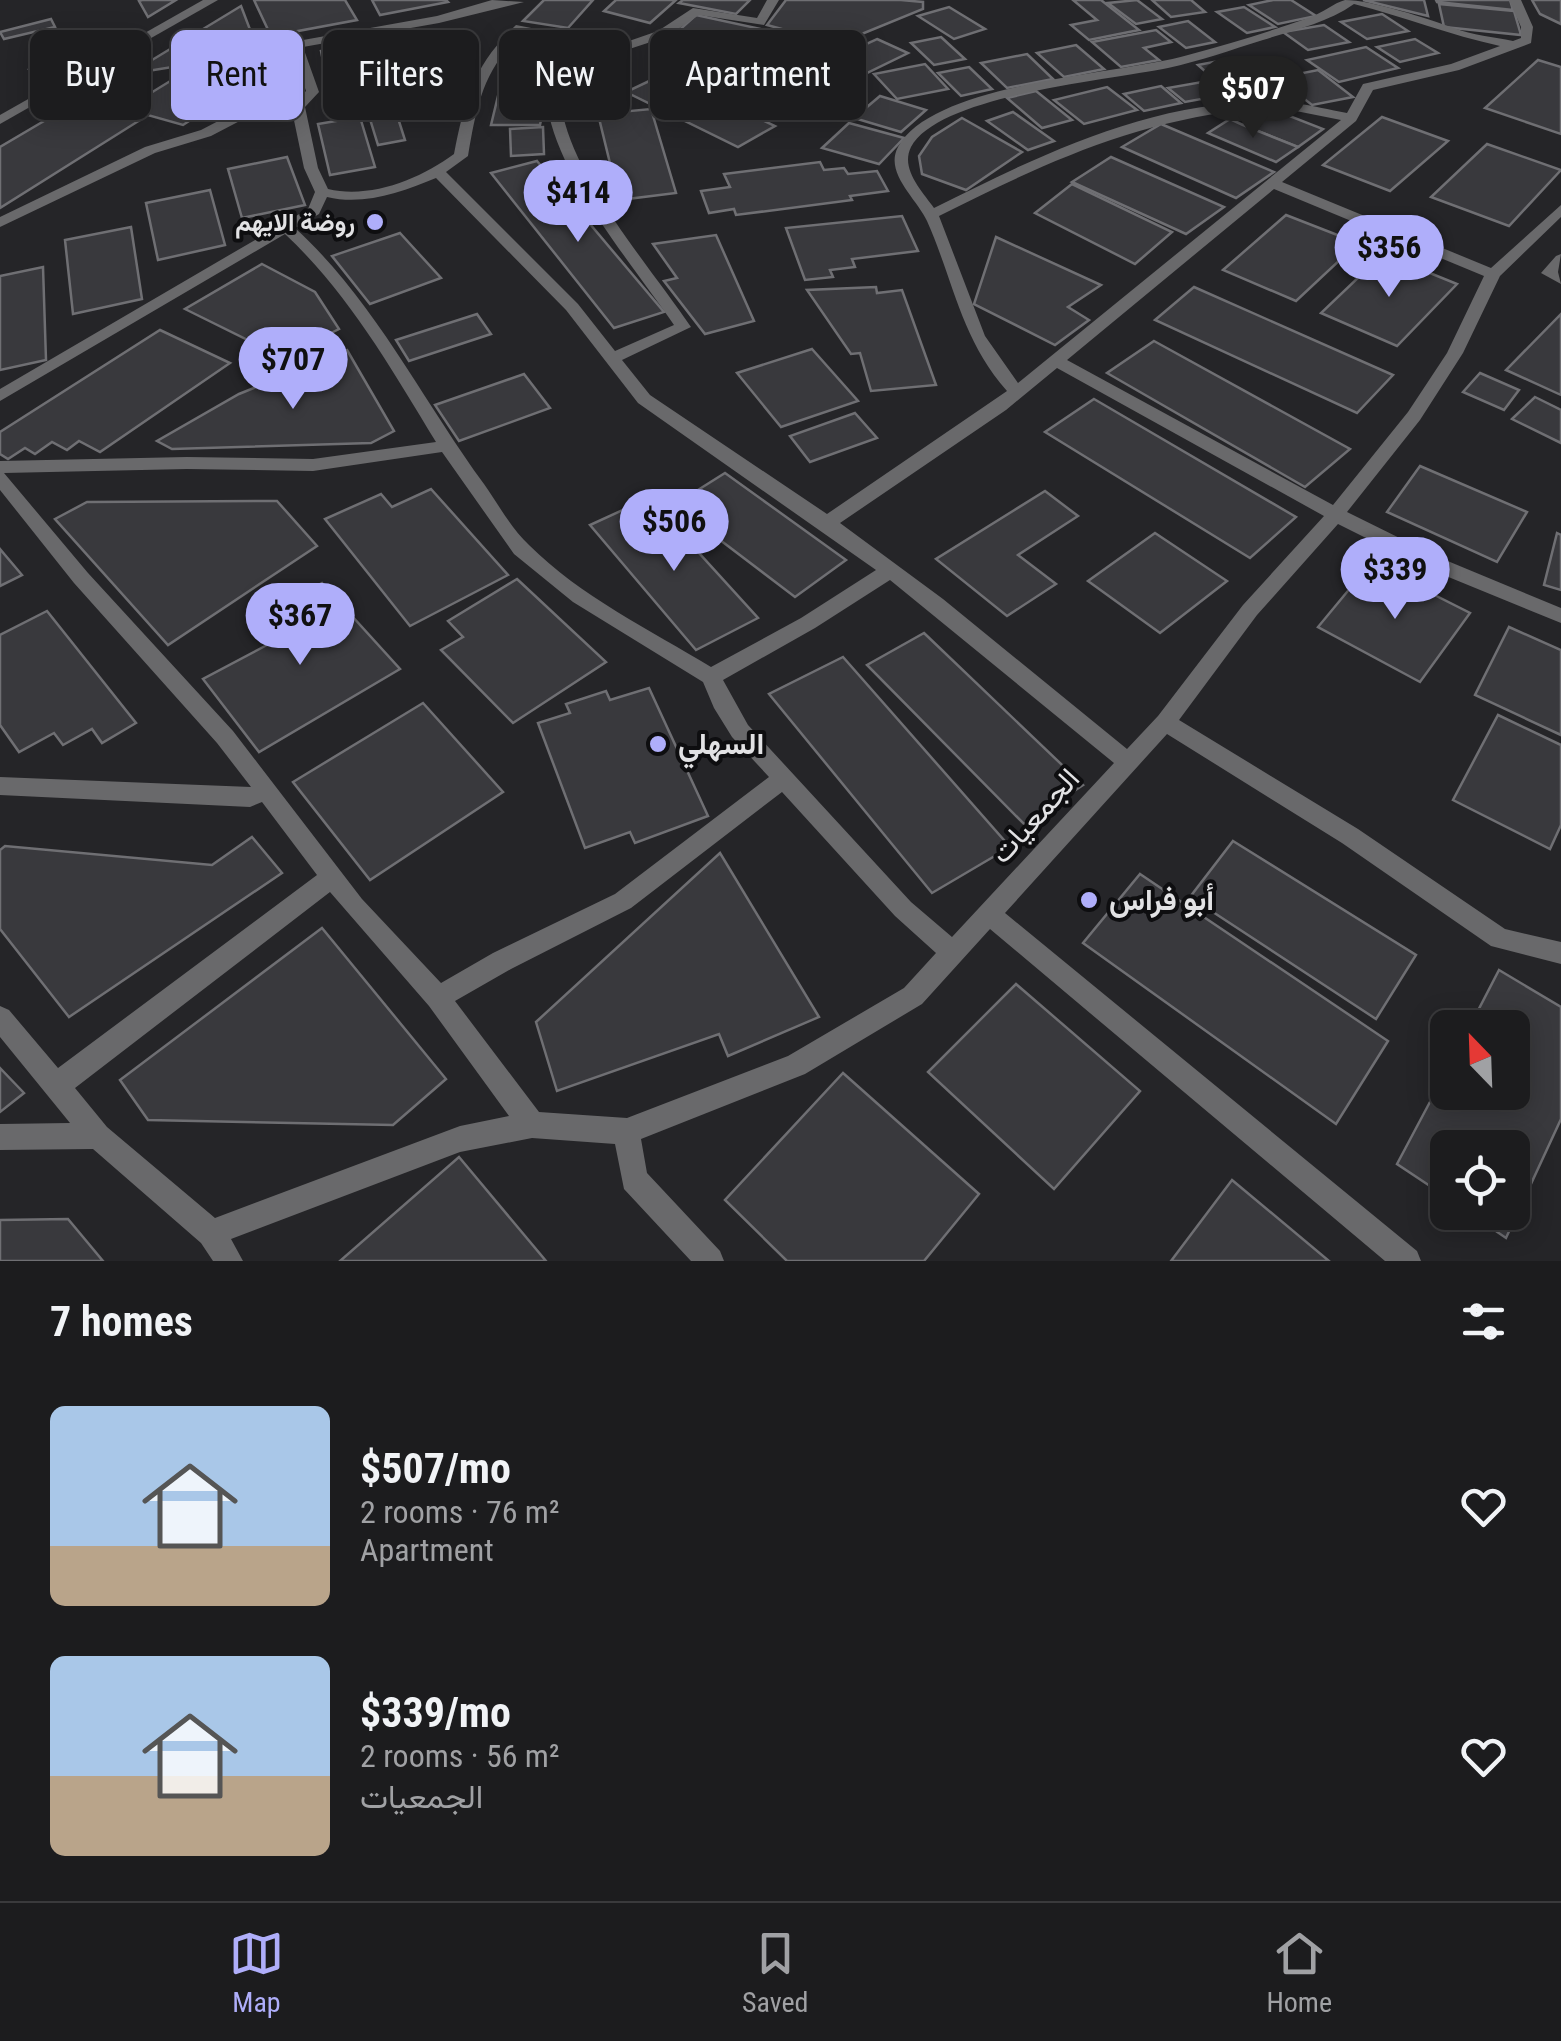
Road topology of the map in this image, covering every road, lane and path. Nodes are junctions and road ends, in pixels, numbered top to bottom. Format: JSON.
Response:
{"nodes":[{"id":1,"x":212,"y":0,"type":"edge"},
{"id":2,"x":774,"y":0,"type":"edge"},
{"id":3,"x":1353,"y":0,"type":"edge"},
{"id":4,"x":1515,"y":0,"type":"edge"},
{"id":5,"x":517,"y":1,"type":"edge"},
{"id":6,"x":520,"y":28,"type":"junction"},
{"id":7,"x":529,"y":30,"type":"edge"},
{"id":8,"x":630,"y":45,"type":"edge"},
{"id":9,"x":1519,"y":46,"type":"junction"},
{"id":10,"x":307,"y":77,"type":"junction"},
{"id":11,"x":1351,"y":118,"type":"junction"},
{"id":12,"x":0,"y":120,"type":"edge"},
{"id":13,"x":557,"y":120,"type":"edge"},
{"id":14,"x":439,"y":173,"type":"junction"},
{"id":15,"x":1274,"y":184,"type":"junction"},
{"id":16,"x":322,"y":192,"type":"junction"},
{"id":17,"x":1561,"y":209,"type":"edge"},
{"id":18,"x":932,"y":214,"type":"junction"},
{"id":19,"x":0,"y":222,"type":"edge"},
{"id":20,"x":285,"y":226,"type":"junction"},
{"id":21,"x":1561,"y":259,"type":"edge"},
{"id":22,"x":1493,"y":274,"type":"junction"},
{"id":23,"x":1561,"y":278,"type":"edge"},
{"id":24,"x":612,"y":358,"type":"junction"},
{"id":25,"x":1058,"y":362,"type":"junction"},
{"id":26,"x":1018,"y":393,"type":"junction"},
{"id":27,"x":0,"y":396,"type":"edge"},
{"id":28,"x":448,"y":446,"type":"junction"},
{"id":29,"x":0,"y":468,"type":"edge"},
{"id":30,"x":0,"y":478,"type":"edge"},
{"id":31,"x":1336,"y":514,"type":"junction"},
{"id":32,"x":827,"y":523,"type":"junction"},
{"id":33,"x":890,"y":570,"type":"junction"},
{"id":34,"x":1561,"y":616,"type":"edge"},
{"id":35,"x":711,"y":676,"type":"junction"},
{"id":36,"x":1165,"y":722,"type":"junction"},
{"id":37,"x":1127,"y":761,"type":"junction"},
{"id":38,"x":784,"y":779,"type":"junction"},
{"id":39,"x":0,"y":786,"type":"edge"},
{"id":40,"x":266,"y":790,"type":"junction"},
{"id":41,"x":332,"y":876,"type":"junction"},
{"id":42,"x":989,"y":914,"type":"junction"},
{"id":43,"x":1561,"y":952,"type":"edge"},
{"id":44,"x":953,"y":954,"type":"junction"},
{"id":45,"x":438,"y":998,"type":"junction"},
{"id":46,"x":0,"y":1018,"type":"edge"},
{"id":47,"x":56,"y":1086,"type":"junction"},
{"id":48,"x":532,"y":1125,"type":"junction"},
{"id":49,"x":627,"y":1131,"type":"junction"},
{"id":50,"x":98,"y":1136,"type":"junction"},
{"id":51,"x":0,"y":1137,"type":"edge"},
{"id":52,"x":211,"y":1234,"type":"junction"},
{"id":53,"x":229,"y":1261,"type":"edge"},
{"id":54,"x":710,"y":1261,"type":"edge"},
{"id":55,"x":1408,"y":1261,"type":"edge"}],
"edges":[{"from":1,"to":12,"type":"street"},
{"from":2,"to":8,"type":"street"},
{"from":3,"to":9,"type":"street"},
{"from":3,"to":18,"type":"street"},
{"from":4,"to":9,"type":"street"},
{"from":5,"to":6,"type":"street"},
{"from":5,"to":10,"type":"street"},
{"from":6,"to":7,"type":"street"},
{"from":6,"to":14,"type":"street"},
{"from":9,"to":11,"type":"street"},
{"from":10,"to":16,"type":"street"},
{"from":10,"to":19,"type":"street"},
{"from":11,"to":15,"type":"street"},
{"from":11,"to":18,"type":"street"},
{"from":13,"to":24,"type":"street"},
{"from":14,"to":16,"type":"street"},
{"from":14,"to":24,"type":"street"},
{"from":15,"to":22,"type":"street"},
{"from":15,"to":25,"type":"street"},
{"from":16,"to":20,"type":"street"},
{"from":17,"to":22,"type":"street"},
{"from":18,"to":26,"type":"street"},
{"from":20,"to":27,"type":"street"},
{"from":20,"to":28,"type":"street"},
{"from":21,"to":23,"type":"street"},
{"from":22,"to":31,"type":"street","name":"الجمعيات"},
{"from":24,"to":32,"type":"street"},
{"from":25,"to":26,"type":"street"},
{"from":25,"to":31,"type":"street"},
{"from":26,"to":32,"type":"street"},
{"from":28,"to":29,"type":"street"},
{"from":28,"to":35,"type":"street"},
{"from":30,"to":40,"type":"street"},
{"from":31,"to":34,"type":"street"},
{"from":31,"to":36,"type":"street","name":"الجمعيات"},
{"from":32,"to":33,"type":"street"},
{"from":33,"to":35,"type":"street"},
{"from":33,"to":37,"type":"street"},
{"from":35,"to":38,"type":"street"},
{"from":36,"to":37,"type":"street","name":"الجمعيات"},
{"from":36,"to":43,"type":"street"},
{"from":37,"to":42,"type":"street","name":"الجمعيات"},
{"from":38,"to":44,"type":"street"},
{"from":38,"to":45,"type":"street"},
{"from":39,"to":40,"type":"street"},
{"from":40,"to":41,"type":"street"},
{"from":41,"to":45,"type":"street"},
{"from":41,"to":47,"type":"street"},
{"from":42,"to":44,"type":"street","name":"الجمعيات"},
{"from":42,"to":55,"type":"street"},
{"from":44,"to":49,"type":"street","name":"الجمعيات"},
{"from":45,"to":48,"type":"street"},
{"from":46,"to":47,"type":"street"},
{"from":47,"to":50,"type":"street"},
{"from":48,"to":49,"type":"street"},
{"from":48,"to":52,"type":"street"},
{"from":49,"to":54,"type":"street"},
{"from":50,"to":51,"type":"street"},
{"from":50,"to":52,"type":"street"},
{"from":52,"to":53,"type":"street"}]}
